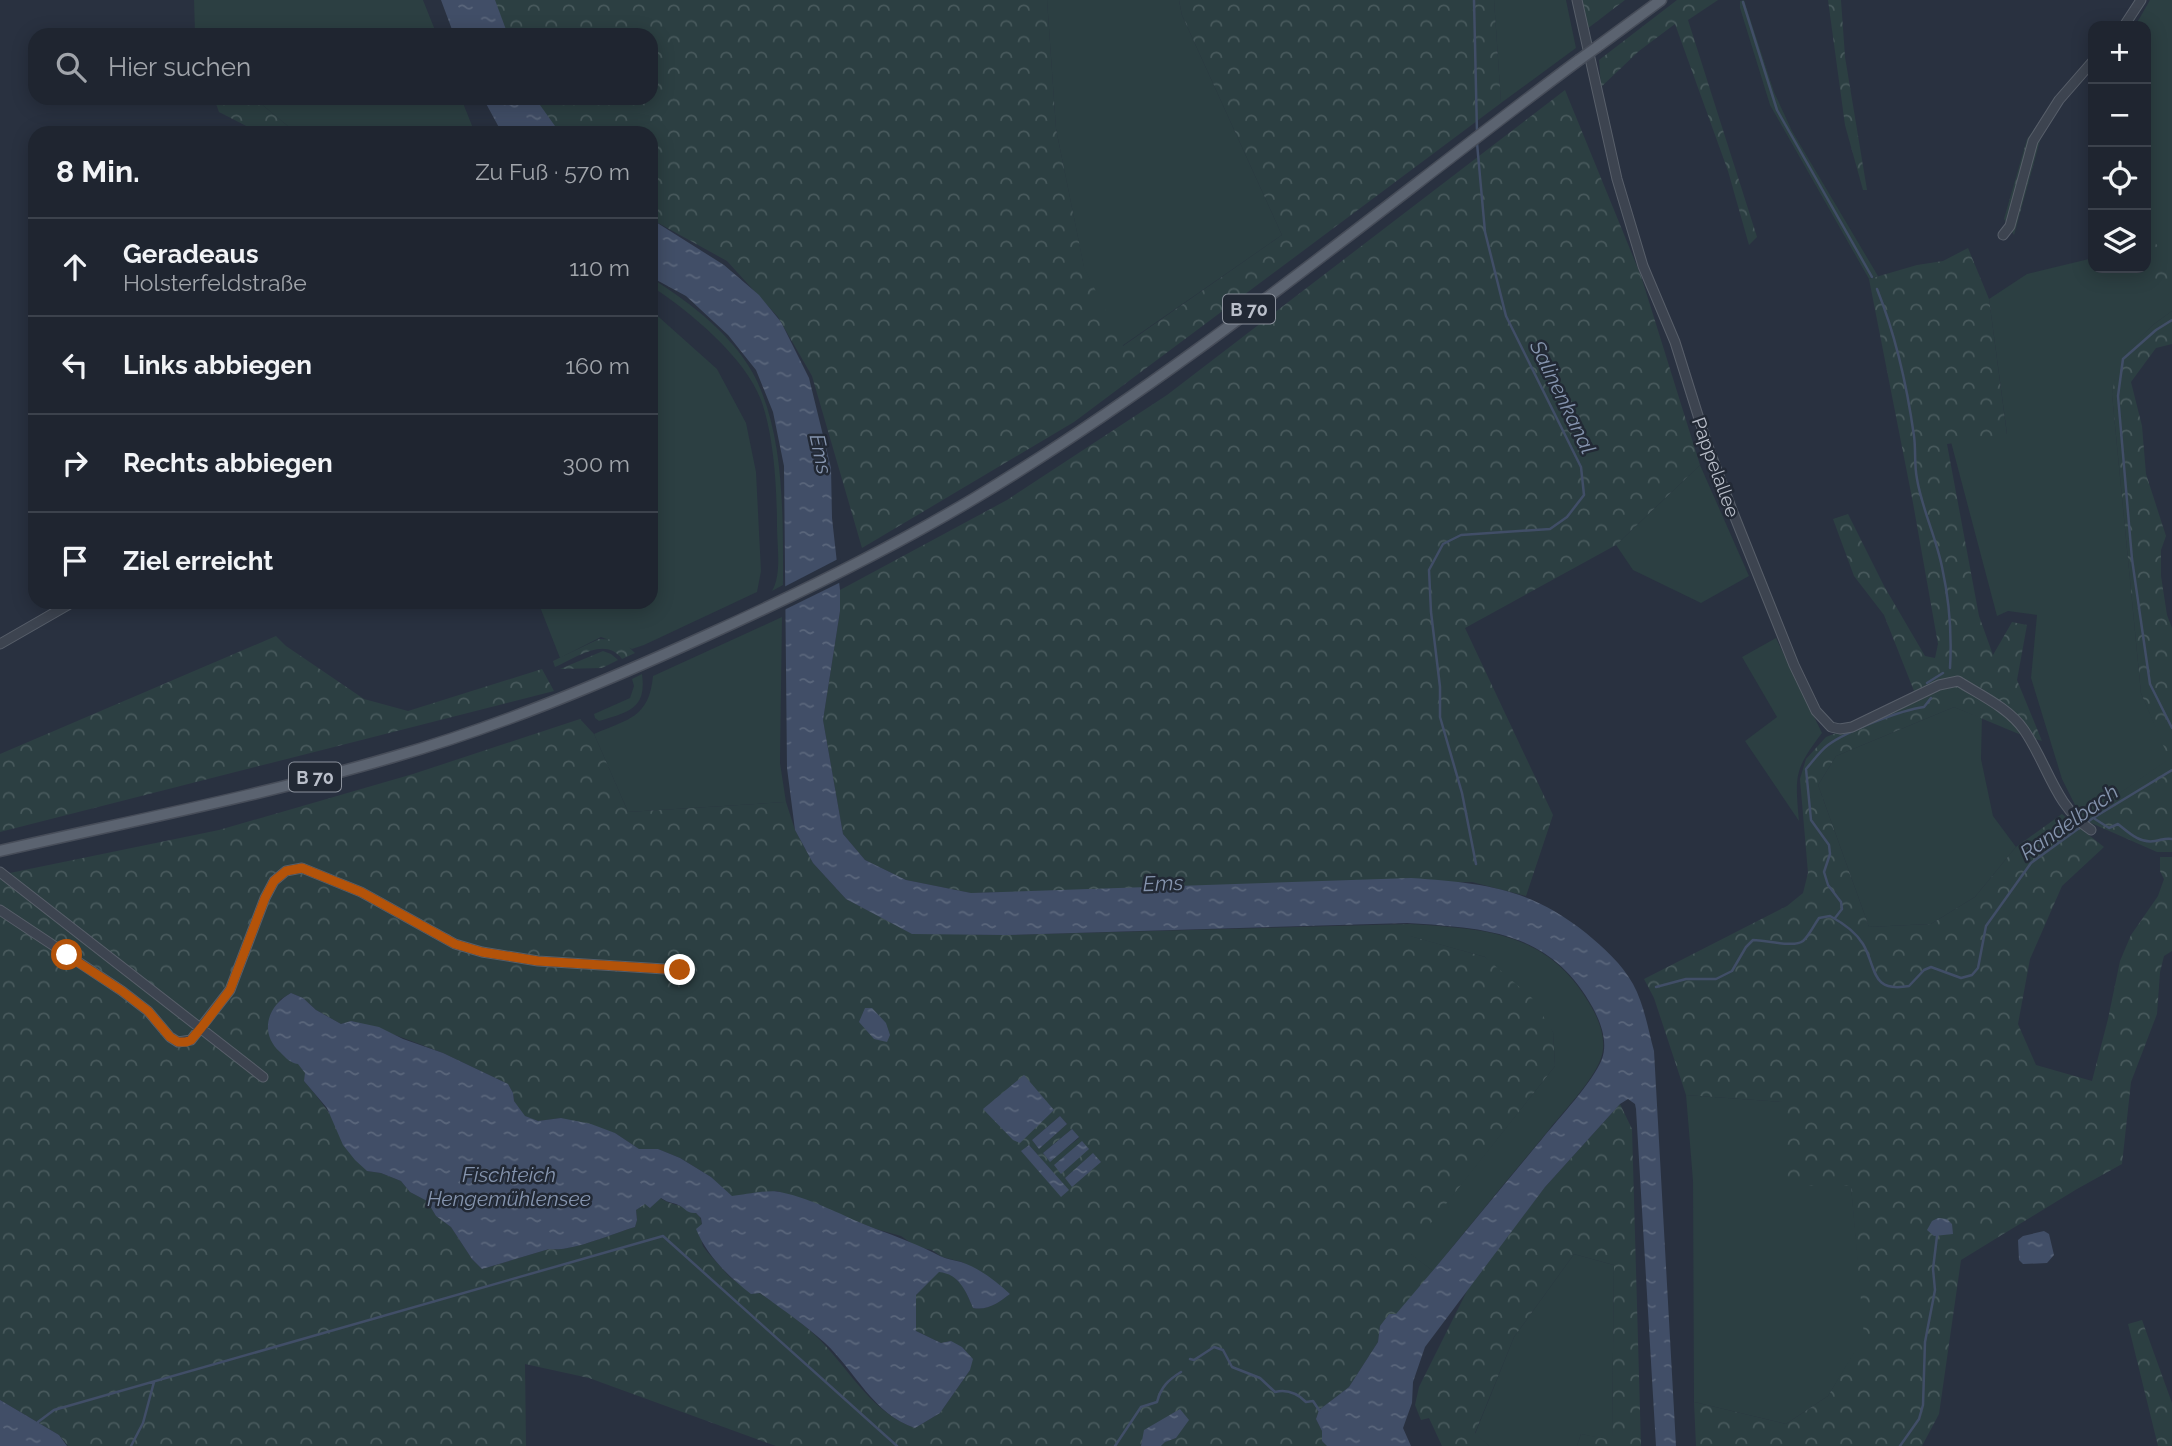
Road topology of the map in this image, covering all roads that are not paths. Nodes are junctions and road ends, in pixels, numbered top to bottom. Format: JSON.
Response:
{"nodes":[{"id":1,"x":1577,"y":0,"type":"edge"},
{"id":2,"x":1661,"y":0,"type":"edge"},
{"id":3,"x":2141,"y":0,"type":"edge"},
{"id":4,"x":2127,"y":21,"type":"edge"},
{"id":5,"x":2088,"y":67,"type":"edge"},
{"id":6,"x":2003,"y":235,"type":"dead end"},
{"id":7,"x":62,"y":609,"type":"edge"},
{"id":8,"x":0,"y":644,"type":"edge"},
{"id":9,"x":2091,"y":830,"type":"dead end"},
{"id":10,"x":0,"y":851,"type":"edge"},
{"id":11,"x":0,"y":872,"type":"edge"},
{"id":12,"x":0,"y":909,"type":"edge"},
{"id":13,"x":680,"y":970,"type":"dead end"},
{"id":14,"x":201,"y":1028,"type":"junction"},
{"id":15,"x":263,"y":1077,"type":"dead end"}],
"edges":[{"from":1,"to":9,"type":"street","name":"Pappelallee"},
{"from":2,"to":10,"type":"main road","number":"B 70","bridge":true},
{"from":3,"to":4,"type":"street"},
{"from":5,"to":6,"type":"street"},
{"from":7,"to":8,"type":"street"},
{"from":11,"to":14,"type":"street"},
{"from":12,"to":14,"type":"street"},
{"from":13,"to":14,"type":"street"},
{"from":14,"to":15,"type":"street"}]}
